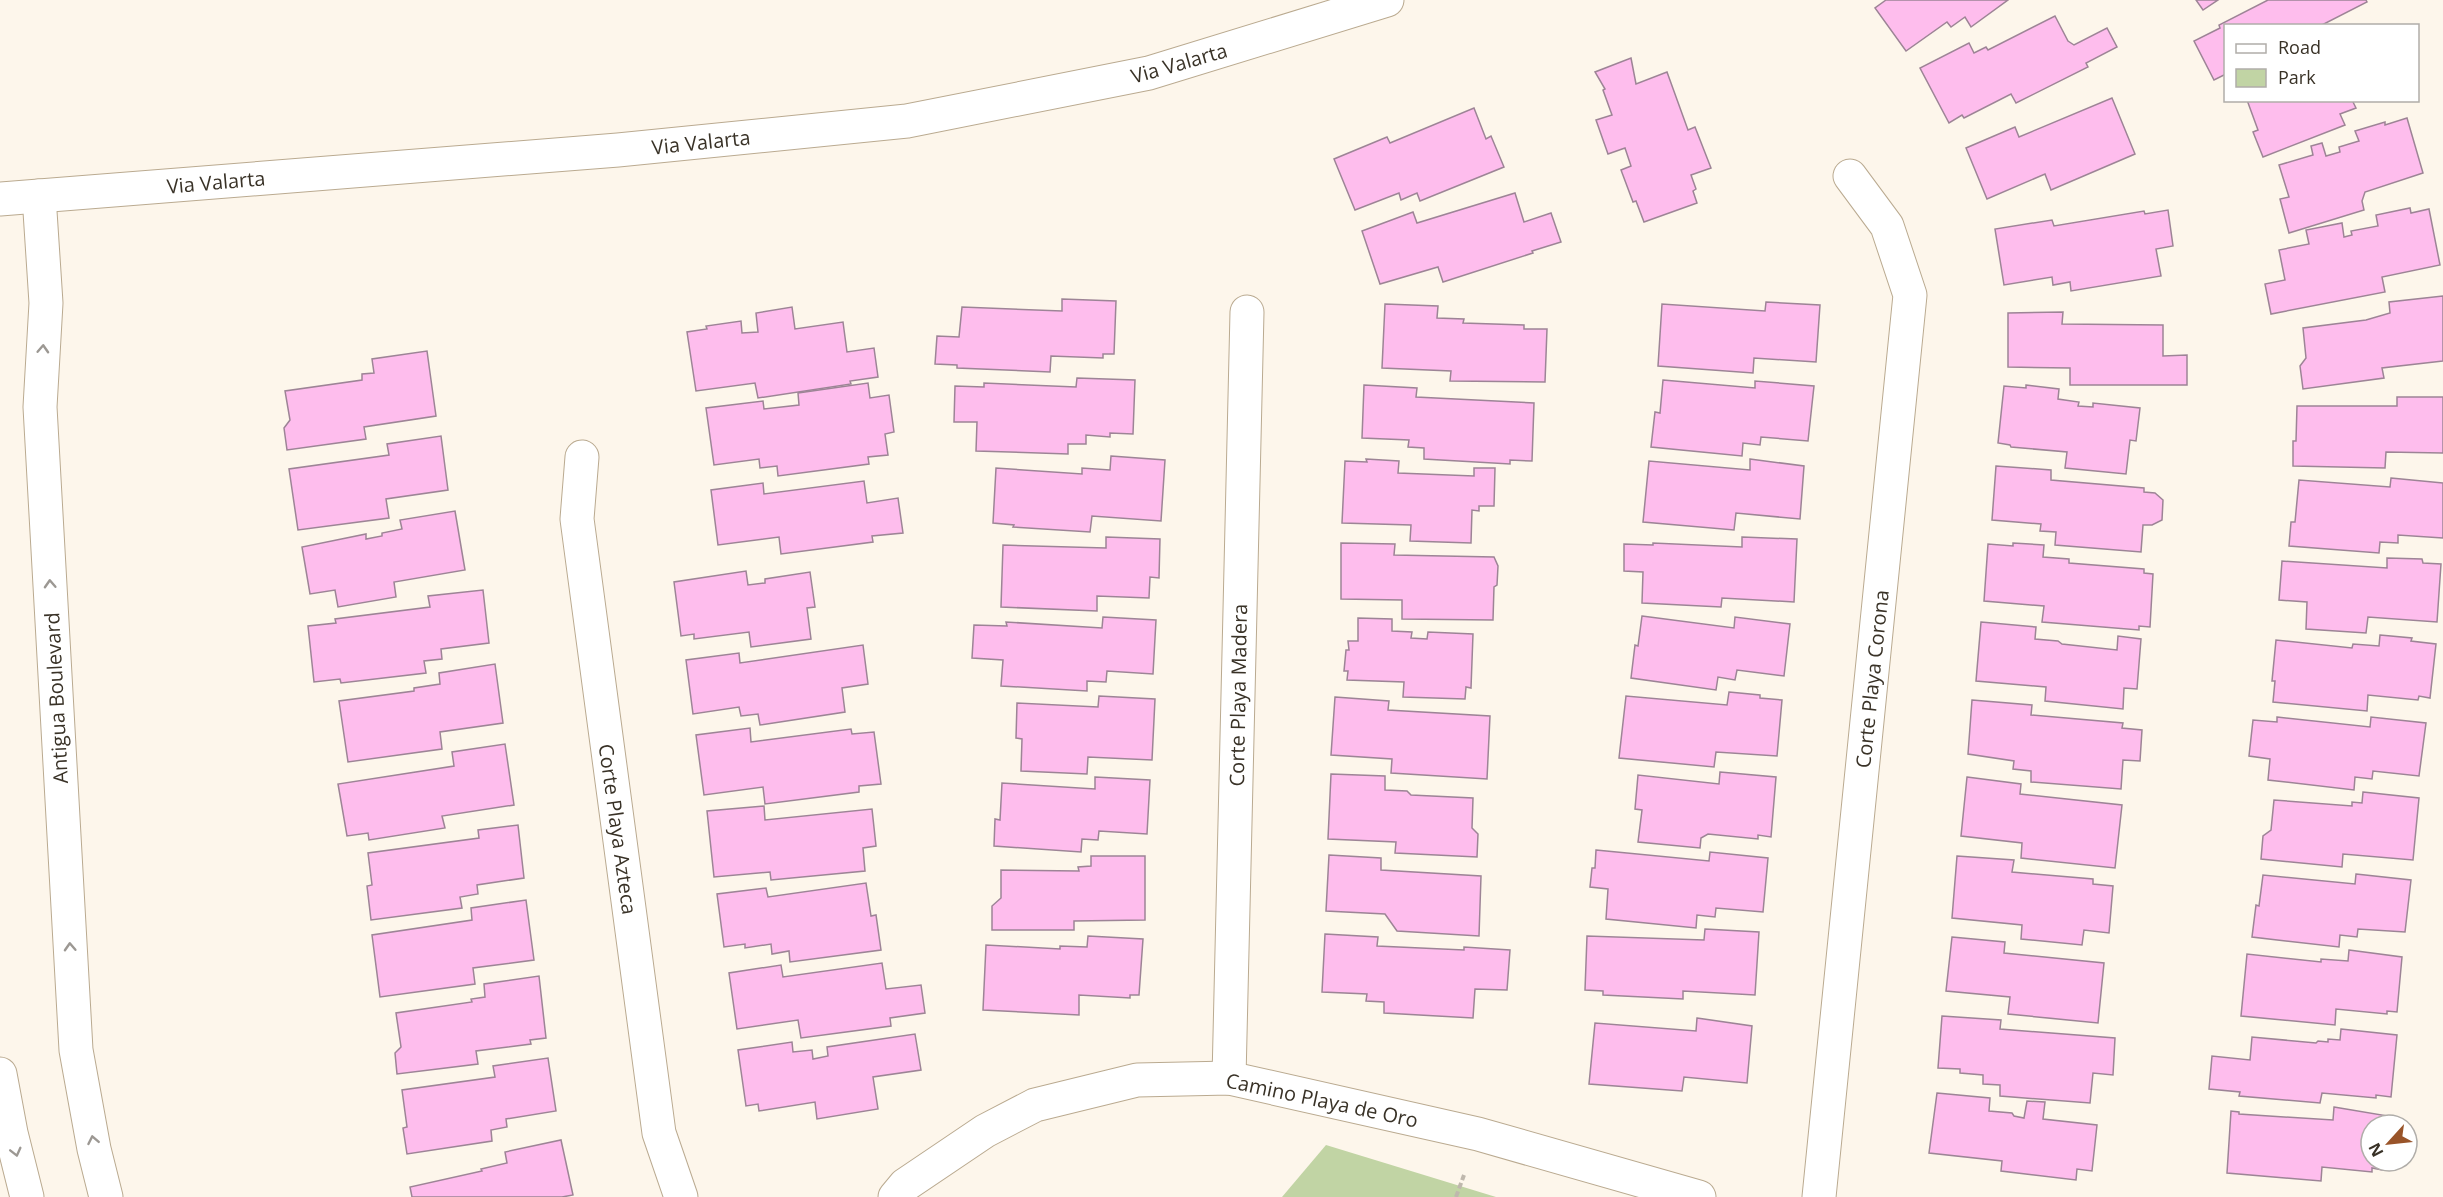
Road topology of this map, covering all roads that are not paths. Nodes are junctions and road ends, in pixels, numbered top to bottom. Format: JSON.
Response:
{"nodes":[{"id":1,"x":1387,"y":0,"type":"edge"},
{"id":2,"x":1850,"y":176,"type":"dead end"},
{"id":3,"x":39,"y":196,"type":"junction"},
{"id":4,"x":0,"y":199,"type":"edge"},
{"id":5,"x":1247,"y":312,"type":"dead end"},
{"id":6,"x":582,"y":457,"type":"dead end"},
{"id":7,"x":0,"y":1074,"type":"edge"},
{"id":8,"x":1229,"y":1078,"type":"junction"},
{"id":9,"x":27,"y":1197,"type":"edge"},
{"id":10,"x":106,"y":1197,"type":"edge"},
{"id":11,"x":681,"y":1197,"type":"edge"},
{"id":12,"x":895,"y":1197,"type":"edge"},
{"id":13,"x":1699,"y":1197,"type":"edge"},
{"id":14,"x":1820,"y":1197,"type":"edge"}],
"edges":[{"from":1,"to":3,"type":"street","name":"Via Valarta"},
{"from":2,"to":14,"type":"street","name":"Corte Playa Corona"},
{"from":3,"to":4,"type":"street","name":"Via Valarta"},
{"from":10,"to":3,"type":"street","name":"Antigua Boulevard","one_way":true},
{"from":5,"to":8,"type":"street","name":"Corte Playa Madera"},
{"from":6,"to":11,"type":"street","name":"Corte Playa Azteca"},
{"from":7,"to":9,"type":"street","one_way":true},
{"from":8,"to":12,"type":"street","name":"Camino Playa de Oro"},
{"from":8,"to":13,"type":"street","name":"Camino Playa de Oro"}]}
